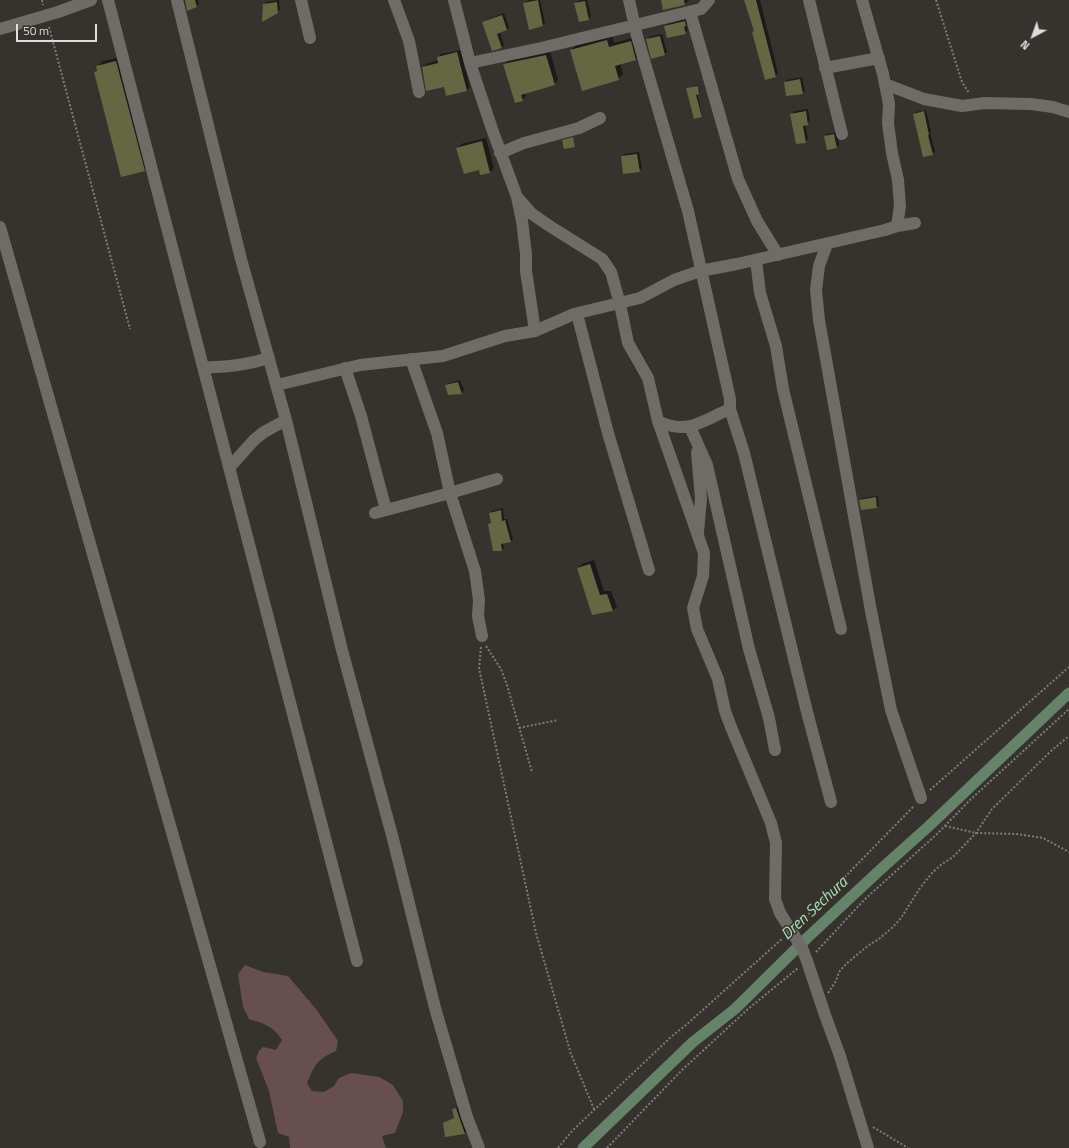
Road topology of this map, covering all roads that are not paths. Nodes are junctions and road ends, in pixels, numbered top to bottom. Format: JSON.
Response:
{"nodes":[{"id":1,"x":91,"y":0,"type":"edge"},
{"id":2,"x":108,"y":0,"type":"edge"},
{"id":3,"x":177,"y":0,"type":"edge"},
{"id":4,"x":301,"y":0,"type":"edge"},
{"id":5,"x":394,"y":0,"type":"edge"},
{"id":6,"x":454,"y":0,"type":"edge"},
{"id":7,"x":629,"y":0,"type":"edge"},
{"id":8,"x":709,"y":0,"type":"edge"},
{"id":9,"x":809,"y":0,"type":"edge"},
{"id":10,"x":862,"y":0,"type":"edge"},
{"id":11,"x":690,"y":12,"type":"junction"},
{"id":12,"x":634,"y":25,"type":"junction"},
{"id":13,"x":0,"y":29,"type":"edge"},
{"id":14,"x":310,"y":38,"type":"dead end"},
{"id":15,"x":878,"y":58,"type":"junction"},
{"id":16,"x":470,"y":63,"type":"junction"},
{"id":17,"x":825,"y":68,"type":"junction"},
{"id":18,"x":885,"y":84,"type":"junction"},
{"id":19,"x":419,"y":92,"type":"dead end"},
{"id":20,"x":1069,"y":112,"type":"edge"},
{"id":21,"x":600,"y":118,"type":"dead end"},
{"id":22,"x":842,"y":134,"type":"dead end"},
{"id":23,"x":500,"y":153,"type":"junction"},
{"id":24,"x":517,"y":198,"type":"junction"},
{"id":25,"x":914,"y":223,"type":"dead end"},
{"id":26,"x":897,"y":226,"type":"junction"},
{"id":27,"x":0,"y":227,"type":"edge"},
{"id":28,"x":827,"y":244,"type":"junction"},
{"id":29,"x":778,"y":255,"type":"junction"},
{"id":30,"x":756,"y":260,"type":"junction"},
{"id":31,"x":700,"y":271,"type":"junction"},
{"id":32,"x":620,"y":304,"type":"junction"},
{"id":33,"x":577,"y":314,"type":"junction"},
{"id":34,"x":535,"y":331,"type":"junction"},
{"id":35,"x":269,"y":358,"type":"junction"},
{"id":36,"x":411,"y":359,"type":"junction"},
{"id":37,"x":203,"y":367,"type":"junction"},
{"id":38,"x":345,"y":368,"type":"junction"},
{"id":39,"x":277,"y":385,"type":"junction"},
{"id":40,"x":730,"y":409,"type":"junction"},
{"id":41,"x":286,"y":420,"type":"junction"},
{"id":42,"x":658,"y":421,"type":"junction"},
{"id":43,"x":690,"y":427,"type":"junction"},
{"id":44,"x":697,"y":443,"type":"junction"},
{"id":45,"x":229,"y":468,"type":"junction"},
{"id":46,"x":497,"y":479,"type":"dead end"},
{"id":47,"x":450,"y":493,"type":"junction"},
{"id":48,"x":698,"y":536,"type":"junction"},
{"id":49,"x":649,"y":570,"type":"dead end"},
{"id":50,"x":841,"y":629,"type":"dead end"},
{"id":51,"x":482,"y":636,"type":"road end"},
{"id":52,"x":775,"y":750,"type":"dead end"},
{"id":53,"x":921,"y":798,"type":"road end"},
{"id":54,"x":831,"y":802,"type":"dead end"},
{"id":55,"x":357,"y":961,"type":"dead end"},
{"id":56,"x":260,"y":1142,"type":"dead end"},
{"id":57,"x":479,"y":1148,"type":"edge"},
{"id":58,"x":868,"y":1148,"type":"edge"}],
"edges":[{"from":1,"to":13,"type":"street"},
{"from":2,"to":37,"type":"street"},
{"from":3,"to":35,"type":"street"},
{"from":4,"to":14,"type":"street"},
{"from":5,"to":19,"type":"street"},
{"from":6,"to":16,"type":"street"},
{"from":7,"to":12,"type":"street"},
{"from":8,"to":11,"type":"street"},
{"from":9,"to":17,"type":"street"},
{"from":10,"to":15,"type":"street"},
{"from":11,"to":12,"type":"street"},
{"from":11,"to":29,"type":"street"},
{"from":12,"to":16,"type":"street"},
{"from":12,"to":31,"type":"street"},
{"from":15,"to":17,"type":"street"},
{"from":15,"to":18,"type":"street"},
{"from":16,"to":23,"type":"street"},
{"from":17,"to":22,"type":"street"},
{"from":18,"to":20,"type":"street"},
{"from":18,"to":26,"type":"street"},
{"from":21,"to":23,"type":"street"},
{"from":23,"to":24,"type":"street"},
{"from":24,"to":32,"type":"street"},
{"from":24,"to":34,"type":"street"},
{"from":25,"to":26,"type":"street"},
{"from":26,"to":28,"type":"street"},
{"from":27,"to":56,"type":"street"},
{"from":28,"to":29,"type":"street"},
{"from":28,"to":53,"type":"street"},
{"from":29,"to":30,"type":"street"},
{"from":30,"to":31,"type":"street"},
{"from":30,"to":50,"type":"street"},
{"from":31,"to":32,"type":"street"},
{"from":31,"to":40,"type":"street"},
{"from":32,"to":33,"type":"street"},
{"from":32,"to":42,"type":"street"},
{"from":33,"to":34,"type":"street"},
{"from":33,"to":49,"type":"street"},
{"from":34,"to":36,"type":"street"},
{"from":35,"to":37,"type":"street"},
{"from":35,"to":39,"type":"street"},
{"from":36,"to":38,"type":"street"},
{"from":36,"to":47,"type":"street"},
{"from":37,"to":45,"type":"street"},
{"from":38,"to":39,"type":"street"},
{"from":38,"to":47,"type":"street"},
{"from":39,"to":41,"type":"street"},
{"from":40,"to":43,"type":"street"},
{"from":40,"to":54,"type":"street"},
{"from":41,"to":45,"type":"street"},
{"from":41,"to":57,"type":"street"},
{"from":42,"to":43,"type":"street"},
{"from":42,"to":48,"type":"street"},
{"from":43,"to":44,"type":"street"},
{"from":44,"to":48,"type":"street"},
{"from":44,"to":52,"type":"street"},
{"from":45,"to":55,"type":"street"},
{"from":46,"to":47,"type":"street"},
{"from":47,"to":51,"type":"street"},
{"from":48,"to":58,"type":"street"}]}
